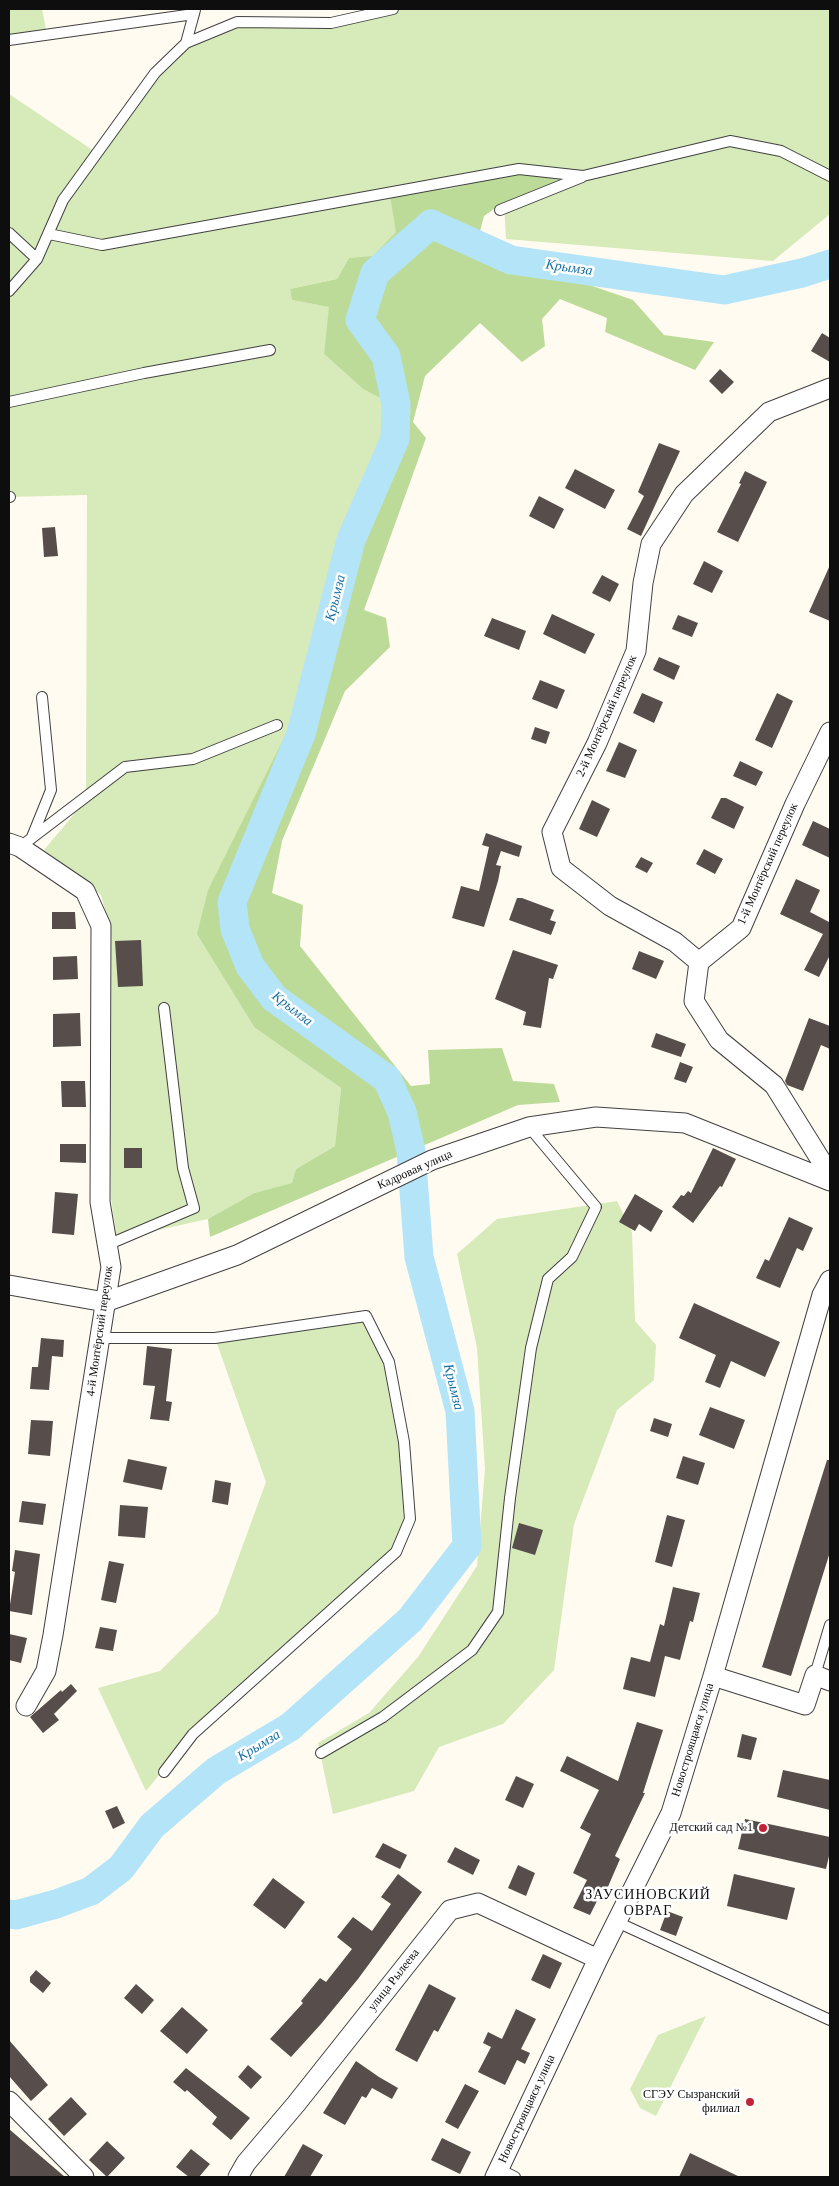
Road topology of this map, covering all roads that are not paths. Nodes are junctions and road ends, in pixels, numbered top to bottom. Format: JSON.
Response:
{"nodes":[{"id":1,"x":393,"y":9,"type":"edge"},
{"id":2,"x":195,"y":11,"type":"edge"},
{"id":3,"x":9,"y":40,"type":"edge"},
{"id":4,"x":186,"y":43,"type":"junction"},
{"id":5,"x":582,"y":176,"type":"junction"},
{"id":6,"x":830,"y":176,"type":"edge"},
{"id":7,"x":500,"y":210,"type":"dead end"},
{"id":8,"x":9,"y":233,"type":"edge"},
{"id":9,"x":49,"y":234,"type":"junction"},
{"id":10,"x":37,"y":260,"type":"junction"},
{"id":11,"x":9,"y":290,"type":"edge"},
{"id":12,"x":270,"y":350,"type":"dead end"},
{"id":13,"x":830,"y":388,"type":"edge"},
{"id":14,"x":9,"y":402,"type":"edge"},
{"id":15,"x":42,"y":697,"type":"dead end"},
{"id":16,"x":277,"y":725,"type":"dead end"},
{"id":17,"x":830,"y":732,"type":"edge"},
{"id":18,"x":20,"y":843,"type":"edge"},
{"id":19,"x":699,"y":962,"type":"junction"},
{"id":20,"x":164,"y":1008,"type":"dead end"},
{"id":21,"x":529,"y":1127,"type":"junction"},
{"id":22,"x":830,"y":1175,"type":"edge"},
{"id":23,"x":830,"y":1181,"type":"edge"},
{"id":24,"x":108,"y":1245,"type":"junction"},
{"id":25,"x":9,"y":1285,"type":"edge"},
{"id":26,"x":828,"y":1293,"type":"edge"},
{"id":27,"x":105,"y":1302,"type":"junction"},
{"id":28,"x":100,"y":1338,"type":"junction"},
{"id":29,"x":830,"y":1624,"type":"edge"},
{"id":30,"x":713,"y":1676,"type":"junction"},
{"id":31,"x":823,"y":1678,"type":"edge"},
{"id":32,"x":26,"y":1706,"type":"dead end"},
{"id":33,"x":321,"y":1753,"type":"dead end"},
{"id":34,"x":164,"y":1772,"type":"dead end"},
{"id":35,"x":617,"y":1922,"type":"junction"},
{"id":36,"x":598,"y":1959,"type":"junction"},
{"id":37,"x":830,"y":2020,"type":"edge"},
{"id":38,"x":9,"y":2101,"type":"edge"},
{"id":39,"x":503,"y":2175,"type":"edge"},
{"id":40,"x":84,"y":2177,"type":"edge"},
{"id":41,"x":238,"y":2177,"type":"edge"}],
"edges":[{"from":1,"to":4,"type":"lane"},
{"from":2,"to":3,"type":"lane"},
{"from":2,"to":4,"type":"lane"},
{"from":4,"to":9,"type":"lane"},
{"from":5,"to":6,"type":"lane"},
{"from":5,"to":7,"type":"lane"},
{"from":5,"to":9,"type":"lane"},
{"from":8,"to":10,"type":"lane"},
{"from":9,"to":10,"type":"lane"},
{"from":10,"to":11,"type":"lane"},
{"from":12,"to":14,"type":"lane"},
{"from":13,"to":19,"type":"street","name":"2-й Монтёрский переулок"},
{"from":15,"to":18,"type":"lane"},
{"from":16,"to":18,"type":"lane"},
{"from":17,"to":19,"type":"street","name":"1-й Монтёрский переулок"},
{"from":18,"to":24,"type":"street","name":"4-й Монтёрский переулок"},
{"from":19,"to":22,"type":"street"},
{"from":20,"to":24,"type":"lane"},
{"from":21,"to":23,"type":"street","name":"Кадровая улица"},
{"from":21,"to":27,"type":"street","name":"Кадровая улица"},
{"from":21,"to":33,"type":"lane"},
{"from":24,"to":27,"type":"street","name":"4-й Монтёрский переулок"},
{"from":25,"to":27,"type":"street","name":"Кадровая улица"},
{"from":26,"to":30,"type":"street","name":"Новостроящаяся улица"},
{"from":27,"to":28,"type":"street","name":"4-й Монтёрский переулок"},
{"from":28,"to":32,"type":"street","name":"4-й Монтёрский переулок"},
{"from":28,"to":34,"type":"lane"},
{"from":29,"to":31,"type":"lane"},
{"from":30,"to":31,"type":"street"},
{"from":30,"to":35,"type":"street","name":"Новостроящаяся улица"},
{"from":35,"to":36,"type":"street","name":"Новостроящаяся улица"},
{"from":35,"to":37,"type":"lane"},
{"from":36,"to":39,"type":"street","name":"Новостроящаяся улица"},
{"from":36,"to":41,"type":"street","name":"улица Рылеева"},
{"from":38,"to":40,"type":"street"}]}
